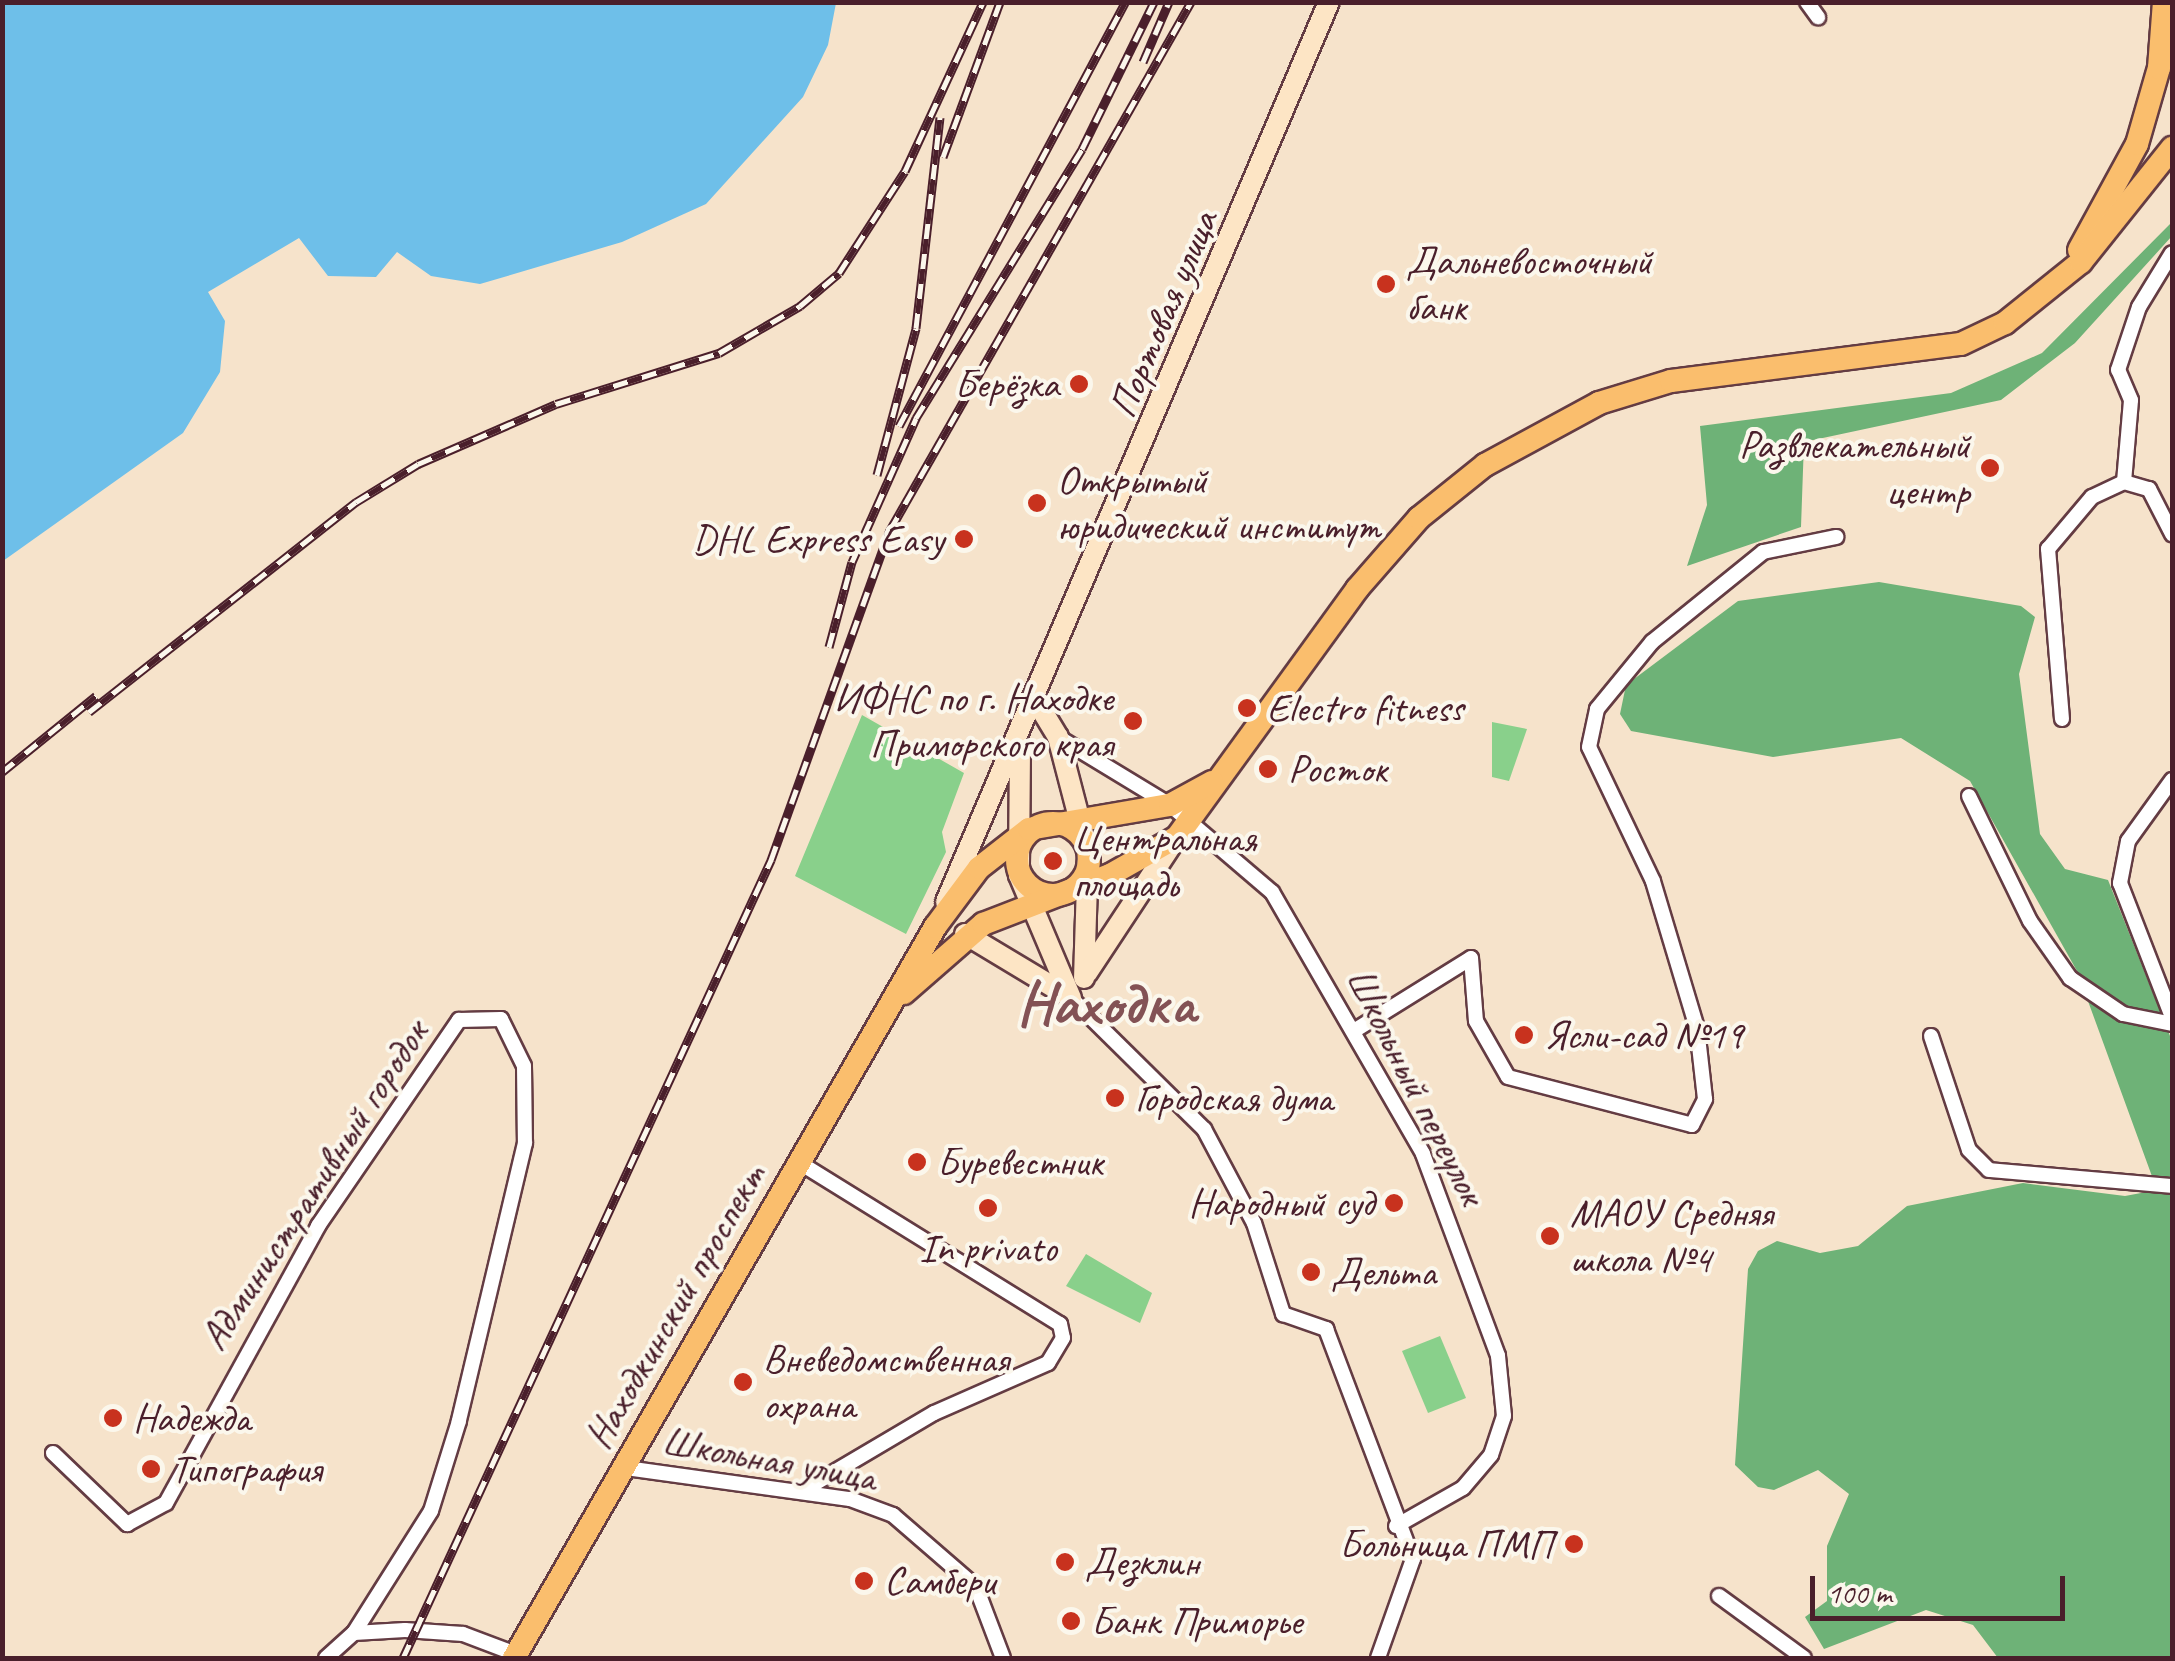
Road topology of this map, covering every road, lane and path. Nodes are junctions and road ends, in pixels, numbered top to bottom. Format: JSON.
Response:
{"nodes":[{"id":1,"x":1329,"y":2,"type":"edge"},
{"id":2,"x":1807,"y":2,"type":"edge"},
{"id":3,"x":2164,"y":2,"type":"edge"},
{"id":4,"x":1818,"y":17,"type":"dead end"},
{"id":5,"x":2170,"y":40,"type":"edge"},
{"id":6,"x":2172,"y":148,"type":"edge"},
{"id":7,"x":2172,"y":252,"type":"edge"},
{"id":8,"x":2039,"y":300,"type":"junction"},
{"id":9,"x":2124,"y":482,"type":"junction"},
{"id":10,"x":2172,"y":534,"type":"edge"},
{"id":11,"x":1836,"y":537,"type":"dead end"},
{"id":12,"x":1035,"y":699,"type":"junction"},
{"id":13,"x":2062,"y":720,"type":"dead end"},
{"id":14,"x":1021,"y":733,"type":"junction"},
{"id":15,"x":1058,"y":737,"type":"junction"},
{"id":16,"x":1239,"y":754,"type":"junction"},
{"id":17,"x":2172,"y":780,"type":"edge"},
{"id":18,"x":1969,"y":796,"type":"dead end"},
{"id":19,"x":1170,"y":805,"type":"junction"},
{"id":20,"x":1078,"y":816,"type":"junction"},
{"id":21,"x":1045,"y":824,"type":"junction"},
{"id":22,"x":1183,"y":829,"type":"junction"},
{"id":23,"x":1015,"y":836,"type":"junction"},
{"id":24,"x":1088,"y":852,"type":"junction"},
{"id":25,"x":1018,"y":866,"type":"junction"},
{"id":26,"x":1092,"y":883,"type":"junction"},
{"id":27,"x":1060,"y":894,"type":"junction"},
{"id":28,"x":1030,"y":906,"type":"junction"},
{"id":29,"x":935,"y":927,"type":"junction"},
{"id":30,"x":965,"y":934,"type":"junction"},
{"id":31,"x":1084,"y":978,"type":"junction"},
{"id":32,"x":904,"y":993,"type":"junction"},
{"id":33,"x":1071,"y":998,"type":"junction"},
{"id":34,"x":2172,"y":1020,"type":"edge"},
{"id":35,"x":1357,"y":1029,"type":"junction"},
{"id":36,"x":1932,"y":1036,"type":"dead end"},
{"id":37,"x":800,"y":1164,"type":"junction"},
{"id":38,"x":2172,"y":1186,"type":"edge"},
{"id":39,"x":53,"y":1453,"type":"dead end"},
{"id":40,"x":626,"y":1468,"type":"junction"},
{"id":41,"x":802,"y":1491,"type":"junction"},
{"id":42,"x":1396,"y":1526,"type":"junction"},
{"id":43,"x":1719,"y":1596,"type":"dead end"},
{"id":44,"x":354,"y":1633,"type":"junction"},
{"id":45,"x":515,"y":1656,"type":"edge"},
{"id":46,"x":326,"y":1658,"type":"edge"},
{"id":47,"x":1003,"y":1658,"type":"edge"},
{"id":48,"x":1378,"y":1658,"type":"edge"},
{"id":49,"x":1804,"y":1658,"type":"edge"}],
"edges":[{"from":1,"to":12,"type":"street","name":"Портовая улица"},
{"from":2,"to":4,"type":"street"},
{"from":3,"to":5,"type":"main road"},
{"from":5,"to":8,"type":"main road"},
{"from":6,"to":8,"type":"main road"},
{"from":7,"to":9,"type":"street"},
{"from":8,"to":16,"type":"main road","name":"Находкинский проспект"},
{"from":9,"to":10,"type":"street"},
{"from":9,"to":13,"type":"street"},
{"from":11,"to":35,"type":"street"},
{"from":12,"to":14,"type":"street","name":"Портовая улица"},
{"from":12,"to":15,"type":"street"},
{"from":14,"to":23,"type":"street"},
{"from":14,"to":29,"type":"street","name":"Портовая улица"},
{"from":15,"to":19,"type":"street","name":"Школьный переулок"},
{"from":15,"to":20,"type":"street"},
{"from":16,"to":19,"type":"main road","name":"Находкинский проспект"},
{"from":16,"to":22,"type":"main road","name":"Находкинский проспект"},
{"from":17,"to":34,"type":"street"},
{"from":18,"to":34,"type":"street"},
{"from":19,"to":20,"type":"main road","name":"Находкинский проспект"},
{"from":19,"to":22,"type":"street","name":"Школьный переулок"},
{"from":20,"to":21,"type":"main road","name":"Находкинский проспект"},
{"from":20,"to":24,"type":"street"},
{"from":21,"to":23,"type":"main road","name":"Находкинский проспект"},
{"from":21,"to":24,"type":"main road"},
{"from":21,"to":25,"type":"main road"},
{"from":22,"to":26,"type":"main road","name":"Находкинский проспект"},
{"from":22,"to":31,"type":"street"},
{"from":22,"to":35,"type":"street","name":"Школьный переулок"},
{"from":23,"to":25,"type":"street"},
{"from":23,"to":29,"type":"main road","name":"Находкинский проспект"},
{"from":24,"to":26,"type":"street"},
{"from":24,"to":27,"type":"main road"},
{"from":25,"to":27,"type":"main road"},
{"from":25,"to":28,"type":"street"},
{"from":26,"to":27,"type":"main road","name":"Находкинский проспект"},
{"from":26,"to":31,"type":"street"},
{"from":27,"to":28,"type":"main road","name":"Находкинский проспект"},
{"from":28,"to":30,"type":"main road","name":"Находкинский проспект"},
{"from":28,"to":33,"type":"street"},
{"from":29,"to":32,"type":"main road","name":"Находкинский проспект"},
{"from":30,"to":32,"type":"main road","name":"Находкинский проспект"},
{"from":30,"to":33,"type":"street"},
{"from":31,"to":33,"type":"street"},
{"from":32,"to":37,"type":"main road","name":"Находкинский проспект"},
{"from":33,"to":42,"type":"street"},
{"from":35,"to":42,"type":"street","name":"Школьный переулок"},
{"from":36,"to":38,"type":"street"},
{"from":37,"to":40,"type":"main road","name":"Находкинский проспект"},
{"from":37,"to":41,"type":"street"},
{"from":39,"to":44,"type":"street","name":"Административный городок"},
{"from":40,"to":41,"type":"street","name":"Школьная улица"},
{"from":40,"to":45,"type":"main road","name":"Находкинский проспект"},
{"from":41,"to":47,"type":"street","name":"Школьная улица"},
{"from":42,"to":48,"type":"street"},
{"from":43,"to":49,"type":"street"},
{"from":44,"to":45,"type":"street"},
{"from":44,"to":46,"type":"street","name":"Административный городок"}]}
